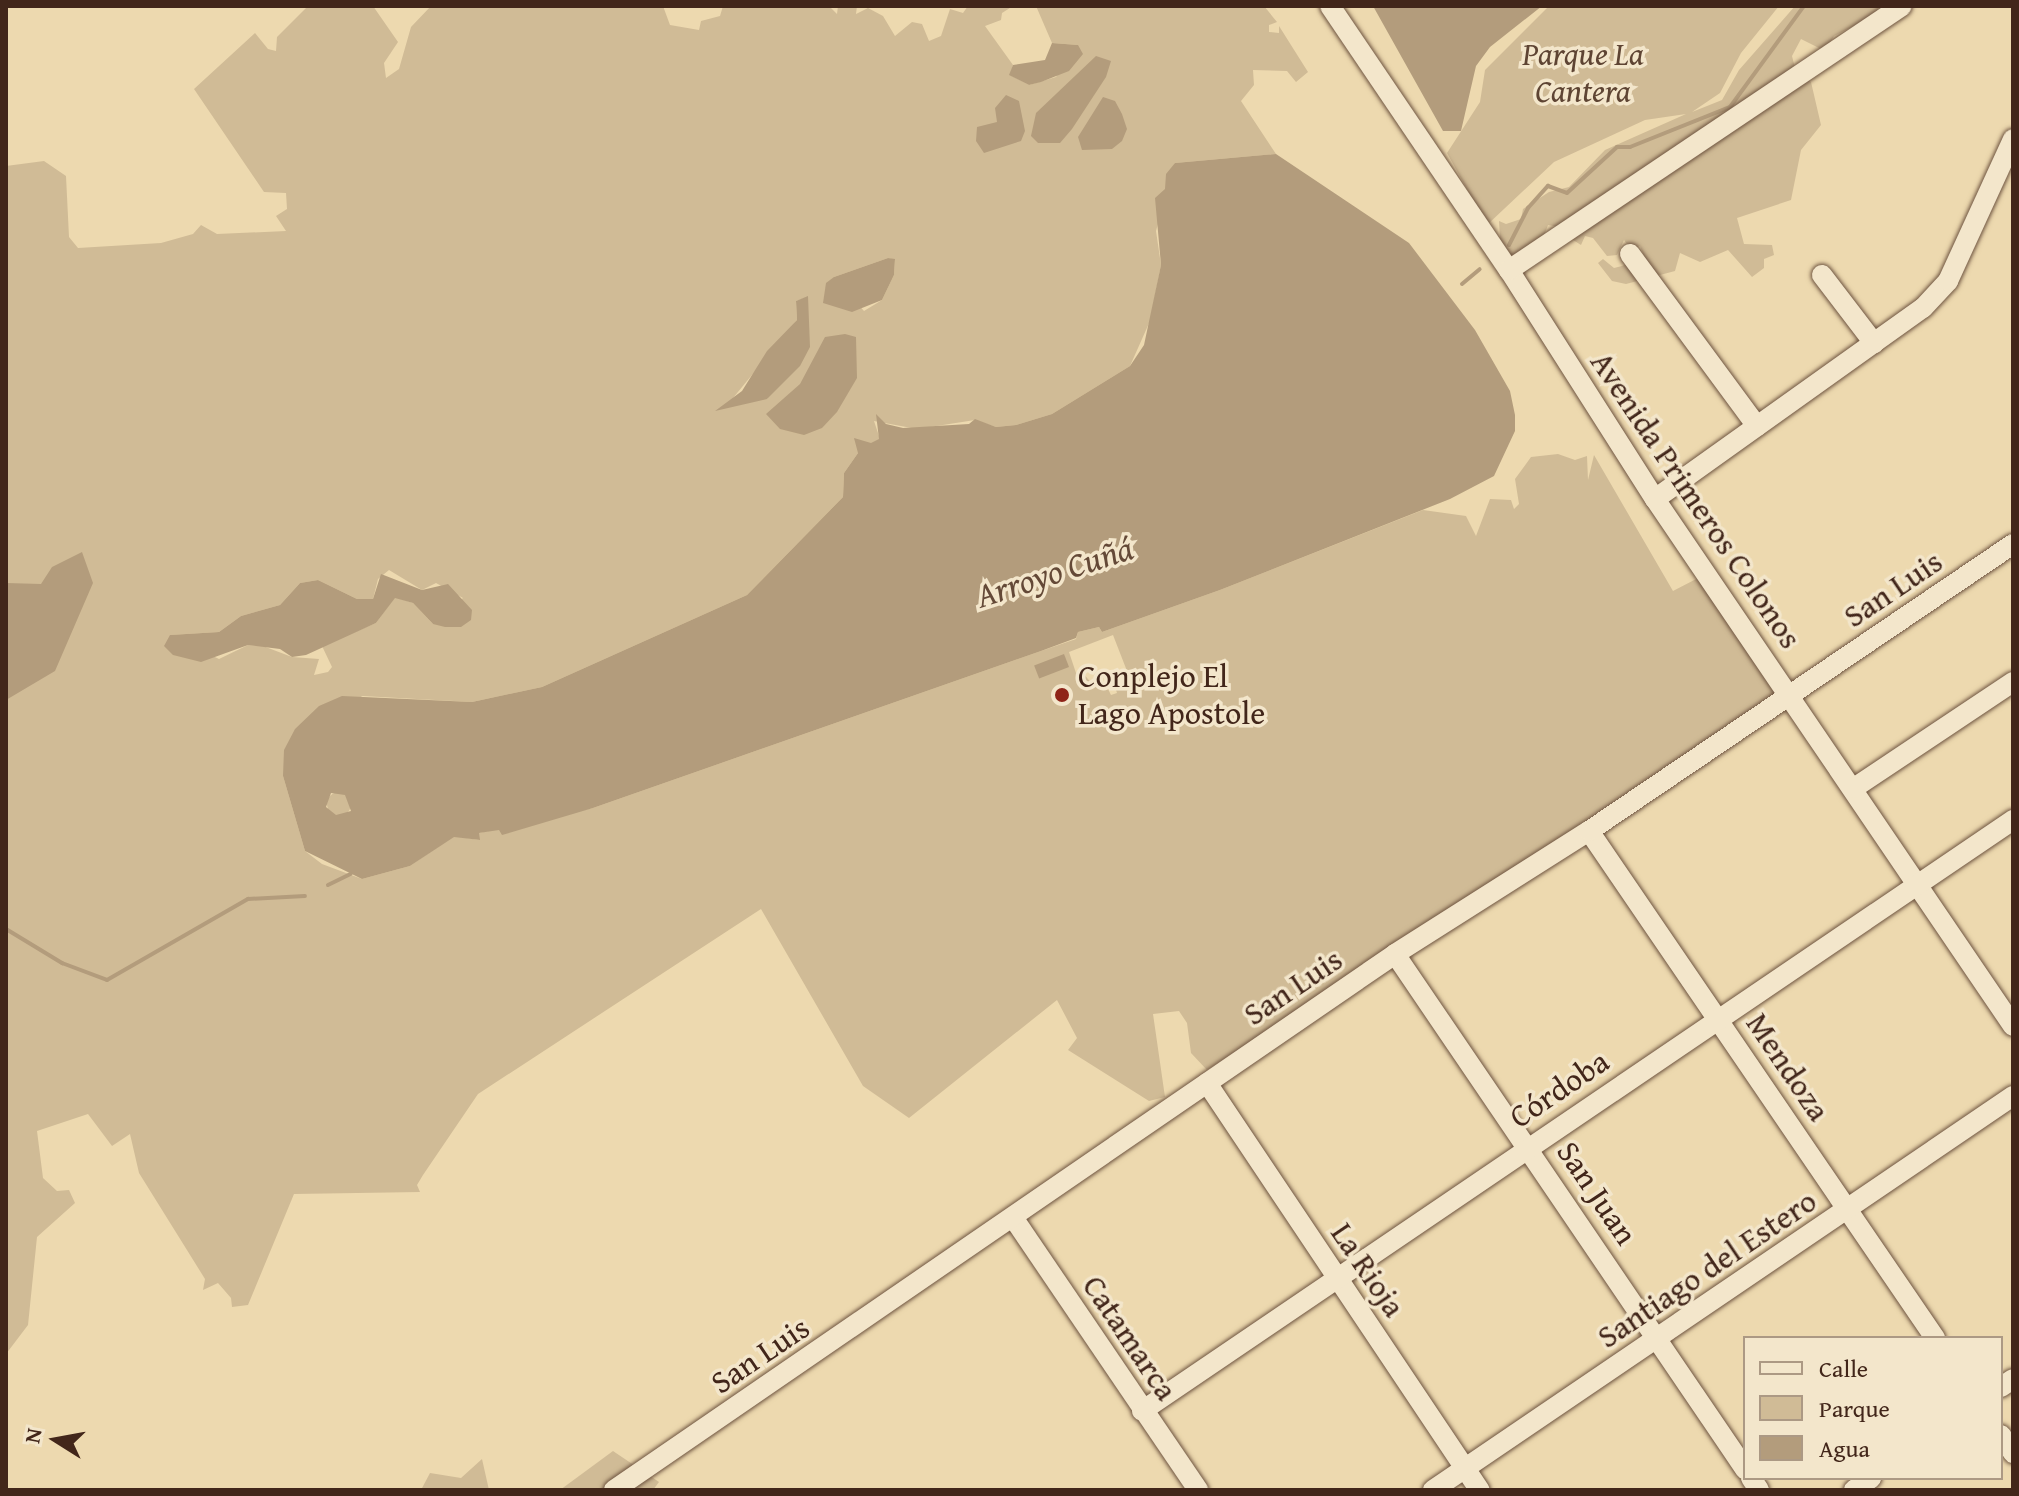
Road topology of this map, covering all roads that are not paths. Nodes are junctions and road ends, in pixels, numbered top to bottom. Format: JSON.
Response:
{"nodes":[{"id":1,"x":1330,"y":6,"type":"edge"},
{"id":2,"x":1902,"y":6,"type":"edge"},
{"id":3,"x":2013,"y":139,"type":"edge"},
{"id":4,"x":2008,"y":169,"type":"edge"},
{"id":5,"x":1630,"y":254,"type":"dead end"},
{"id":6,"x":1509,"y":270,"type":"junction"},
{"id":7,"x":1822,"y":275,"type":"dead end"},
{"id":8,"x":1874,"y":343,"type":"junction"},
{"id":9,"x":1757,"y":426,"type":"junction"},
{"id":10,"x":1655,"y":499,"type":"junction"},
{"id":11,"x":2010,"y":553,"type":"edge"},
{"id":12,"x":2013,"y":682,"type":"edge"},
{"id":13,"x":1791,"y":695,"type":"junction"},
{"id":14,"x":1854,"y":788,"type":"junction"},
{"id":15,"x":2013,"y":820,"type":"edge"},
{"id":16,"x":1589,"y":831,"type":"junction"},
{"id":17,"x":1917,"y":884,"type":"junction"},
{"id":18,"x":1395,"y":954,"type":"junction"},
{"id":19,"x":1718,"y":1018,"type":"junction"},
{"id":20,"x":2013,"y":1026,"type":"edge"},
{"id":21,"x":1207,"y":1083,"type":"junction"},
{"id":22,"x":2013,"y":1096,"type":"edge"},
{"id":23,"x":1529,"y":1146,"type":"junction"},
{"id":24,"x":1848,"y":1210,"type":"junction"},
{"id":25,"x":1014,"y":1219,"type":"junction"},
{"id":26,"x":1337,"y":1277,"type":"junction"},
{"id":27,"x":1934,"y":1336,"type":"edge"},
{"id":28,"x":1657,"y":1337,"type":"junction"},
{"id":29,"x":1142,"y":1411,"type":"junction"},
{"id":30,"x":1743,"y":1466,"type":"edge"},
{"id":31,"x":1465,"y":1468,"type":"junction"},
{"id":32,"x":614,"y":1490,"type":"edge"},
{"id":33,"x":1198,"y":1490,"type":"edge"},
{"id":34,"x":1433,"y":1490,"type":"edge"},
{"id":35,"x":1479,"y":1490,"type":"edge"}],
"edges":[{"from":1,"to":6,"type":"street","name":"Avenida Primeros Colonos"},
{"from":2,"to":6,"type":"street"},
{"from":3,"to":4,"type":"street"},
{"from":4,"to":8,"type":"street"},
{"from":5,"to":9,"type":"street"},
{"from":6,"to":10,"type":"street","name":"Avenida Primeros Colonos"},
{"from":7,"to":8,"type":"street"},
{"from":8,"to":9,"type":"street"},
{"from":9,"to":10,"type":"street"},
{"from":10,"to":13,"type":"street","name":"Avenida Primeros Colonos"},
{"from":11,"to":13,"type":"street","name":"San Luis"},
{"from":12,"to":14,"type":"street"},
{"from":13,"to":14,"type":"street","name":"Avenida Primeros Colonos"},
{"from":13,"to":16,"type":"street","name":"San Luis"},
{"from":14,"to":17,"type":"street","name":"Avenida Primeros Colonos"},
{"from":15,"to":17,"type":"street","name":"Córdoba"},
{"from":16,"to":18,"type":"street","name":"San Luis"},
{"from":16,"to":19,"type":"street","name":"Mendoza"},
{"from":17,"to":19,"type":"street","name":"Córdoba"},
{"from":17,"to":20,"type":"street","name":"Avenida Primeros Colonos"},
{"from":18,"to":21,"type":"street","name":"San Luis"},
{"from":18,"to":23,"type":"street","name":"San Juan"},
{"from":19,"to":23,"type":"street","name":"Córdoba"},
{"from":19,"to":24,"type":"street","name":"Mendoza"},
{"from":21,"to":25,"type":"street","name":"San Luis"},
{"from":21,"to":26,"type":"street","name":"La Rioja"},
{"from":22,"to":24,"type":"street","name":"Santiago del Estero"},
{"from":23,"to":26,"type":"street","name":"Córdoba"},
{"from":23,"to":28,"type":"street","name":"San Juan"},
{"from":24,"to":27,"type":"street","name":"Mendoza"},
{"from":24,"to":28,"type":"street","name":"Santiago del Estero"},
{"from":25,"to":29,"type":"street","name":"Catamarca"},
{"from":25,"to":32,"type":"street","name":"San Luis"},
{"from":26,"to":29,"type":"street","name":"Córdoba"},
{"from":26,"to":31,"type":"street","name":"La Rioja"},
{"from":28,"to":30,"type":"street","name":"San Juan"},
{"from":28,"to":31,"type":"street","name":"Santiago del Estero"},
{"from":29,"to":33,"type":"street","name":"Catamarca"},
{"from":31,"to":34,"type":"street","name":"Santiago del Estero"},
{"from":31,"to":35,"type":"street","name":"La Rioja"}]}
